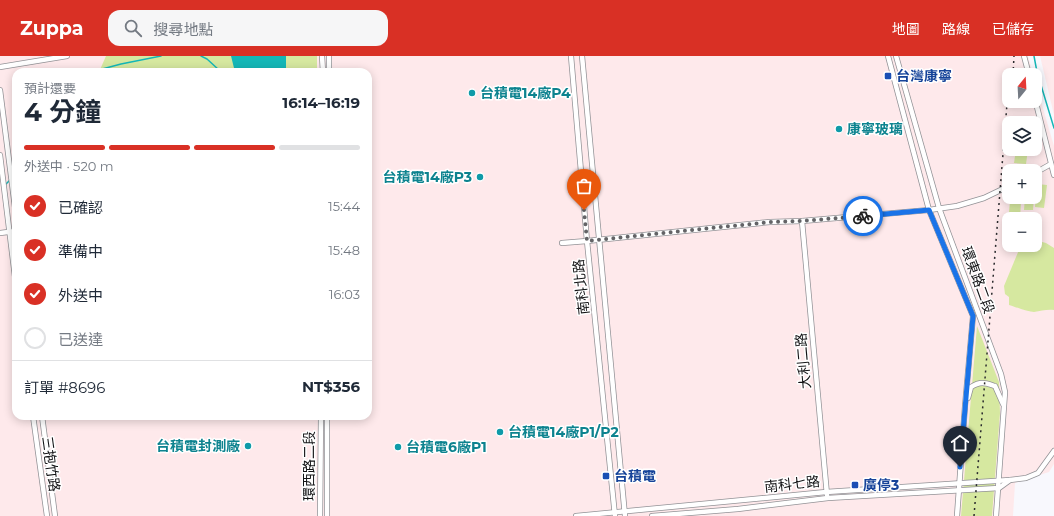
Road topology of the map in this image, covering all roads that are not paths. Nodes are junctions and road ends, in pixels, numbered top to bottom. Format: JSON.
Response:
{"nodes":[{"id":1,"x":67,"y":56,"type":"edge"},
{"id":2,"x":322,"y":56,"type":"edge"},
{"id":3,"x":329,"y":56,"type":"edge"},
{"id":4,"x":571,"y":56,"type":"edge"},
{"id":5,"x":582,"y":56,"type":"edge"},
{"id":6,"x":888,"y":56,"type":"edge"},
{"id":7,"x":896,"y":56,"type":"edge"},
{"id":8,"x":1024,"y":56,"type":"edge"},
{"id":9,"x":0,"y":67,"type":"edge"},
{"id":10,"x":322,"y":68,"type":"edge"},
{"id":11,"x":329,"y":68,"type":"edge"},
{"id":12,"x":1027,"y":68,"type":"edge"},
{"id":13,"x":0,"y":90,"type":"edge"},
{"id":14,"x":1037,"y":108,"type":"edge"},
{"id":15,"x":0,"y":155,"type":"edge"},
{"id":16,"x":1051,"y":164,"type":"junction"},
{"id":17,"x":1042,"y":169,"type":"edge"},
{"id":18,"x":1054,"y":174,"type":"edge"},
{"id":19,"x":12,"y":183,"type":"edge"},
{"id":20,"x":1002,"y":189,"type":"edge"},
{"id":21,"x":939,"y":208,"type":"junction"},
{"id":22,"x":929,"y":210,"type":"junction"},
{"id":23,"x":802,"y":221,"type":"junction"},
{"id":24,"x":9,"y":232,"type":"junction"},
{"id":25,"x":12,"y":232,"type":"edge"},
{"id":26,"x":0,"y":233,"type":"edge"},
{"id":27,"x":599,"y":239,"type":"junction"},
{"id":28,"x":587,"y":241,"type":"junction"},
{"id":29,"x":562,"y":243,"type":"dead end"},
{"id":30,"x":12,"y":254,"type":"edge"},
{"id":31,"x":965,"y":406,"type":"junction"},
{"id":32,"x":1004,"y":408,"type":"junction"},
{"id":33,"x":35,"y":420,"type":"edge"},
{"id":34,"x":43,"y":420,"type":"edge"},
{"id":35,"x":321,"y":420,"type":"edge"},
{"id":36,"x":327,"y":420,"type":"edge"},
{"id":37,"x":1054,"y":452,"type":"edge"},
{"id":38,"x":1010,"y":480,"type":"junction"},
{"id":39,"x":999,"y":481,"type":"junction"},
{"id":40,"x":959,"y":483,"type":"junction"},
{"id":41,"x":999,"y":488,"type":"junction"},
{"id":42,"x":959,"y":491,"type":"junction"},
{"id":43,"x":826,"y":492,"type":"junction"},
{"id":44,"x":828,"y":498,"type":"junction"},
{"id":45,"x":738,"y":509,"type":"junction"},
{"id":46,"x":615,"y":514,"type":"edge"},
{"id":47,"x":625,"y":514,"type":"edge"},
{"id":48,"x":47,"y":516,"type":"edge"},
{"id":49,"x":55,"y":516,"type":"edge"},
{"id":50,"x":320,"y":516,"type":"edge"},
{"id":51,"x":327,"y":516,"type":"edge"},
{"id":52,"x":576,"y":516,"type":"edge"},
{"id":53,"x":652,"y":516,"type":"edge"},
{"id":54,"x":739,"y":516,"type":"edge"},
{"id":55,"x":957,"y":516,"type":"edge"},
{"id":56,"x":996,"y":516,"type":"edge"}],
"edges":[{"from":1,"to":9,"type":"street"},
{"from":2,"to":10,"type":"street"},
{"from":3,"to":11,"type":"street"},
{"from":4,"to":28,"type":"street","name":"南科北路"},
{"from":5,"to":27,"type":"street","name":"南科北路"},
{"from":6,"to":22,"type":"street","name":"環東路二段"},
{"from":7,"to":21,"type":"street","name":"環東路二段"},
{"from":8,"to":12,"type":"street"},
{"from":13,"to":19,"type":"street"},
{"from":14,"to":16,"type":"street"},
{"from":15,"to":24,"type":"street"},
{"from":16,"to":17,"type":"street"},
{"from":16,"to":18,"type":"street"},
{"from":20,"to":21,"type":"street"},
{"from":21,"to":22,"type":"street"},
{"from":21,"to":32,"type":"street","name":"環東路二段"},
{"from":22,"to":23,"type":"street"},
{"from":22,"to":31,"type":"street","name":"環東路二段"},
{"from":23,"to":27,"type":"street"},
{"from":23,"to":43,"type":"street","name":"大利二路"},
{"from":24,"to":25,"type":"street"},
{"from":24,"to":26,"type":"street"},
{"from":24,"to":30,"type":"street"},
{"from":27,"to":28,"type":"street"},
{"from":27,"to":47,"type":"street","name":"南科北路"},
{"from":28,"to":29,"type":"street"},
{"from":28,"to":46,"type":"street","name":"南科北路"},
{"from":31,"to":32,"type":"street"},
{"from":31,"to":40,"type":"street","name":"環東路二段"},
{"from":32,"to":39,"type":"street","name":"環東路二段"},
{"from":33,"to":48,"type":"street","name":"三抱竹路"},
{"from":34,"to":49,"type":"street","name":"三抱竹路"},
{"from":35,"to":50,"type":"street","name":"環西路二段"},
{"from":36,"to":51,"type":"street","name":"環西路二段"},
{"from":37,"to":38,"type":"street","name":"南科七路"},
{"from":38,"to":39,"type":"street","name":"南科七路"},
{"from":38,"to":41,"type":"street","name":"南科七路"},
{"from":39,"to":40,"type":"street","name":"南科七路"},
{"from":39,"to":41,"type":"street","name":"環東路二段"},
{"from":40,"to":42,"type":"street","name":"環東路二段"},
{"from":40,"to":43,"type":"street","name":"南科七路"},
{"from":41,"to":42,"type":"street","name":"南科七路"},
{"from":41,"to":56,"type":"street","name":"環東路二段"},
{"from":42,"to":44,"type":"street","name":"南科七路"},
{"from":42,"to":55,"type":"street","name":"環東路二段"},
{"from":43,"to":44,"type":"street","name":"大利二路"},
{"from":43,"to":47,"type":"street","name":"南科七路"},
{"from":44,"to":45,"type":"street","name":"南科七路"},
{"from":45,"to":53,"type":"street","name":"南科七路"},
{"from":45,"to":54,"type":"street"},
{"from":46,"to":47,"type":"street","name":"南科七路"},
{"from":46,"to":52,"type":"street","name":"南科七路"}]}
